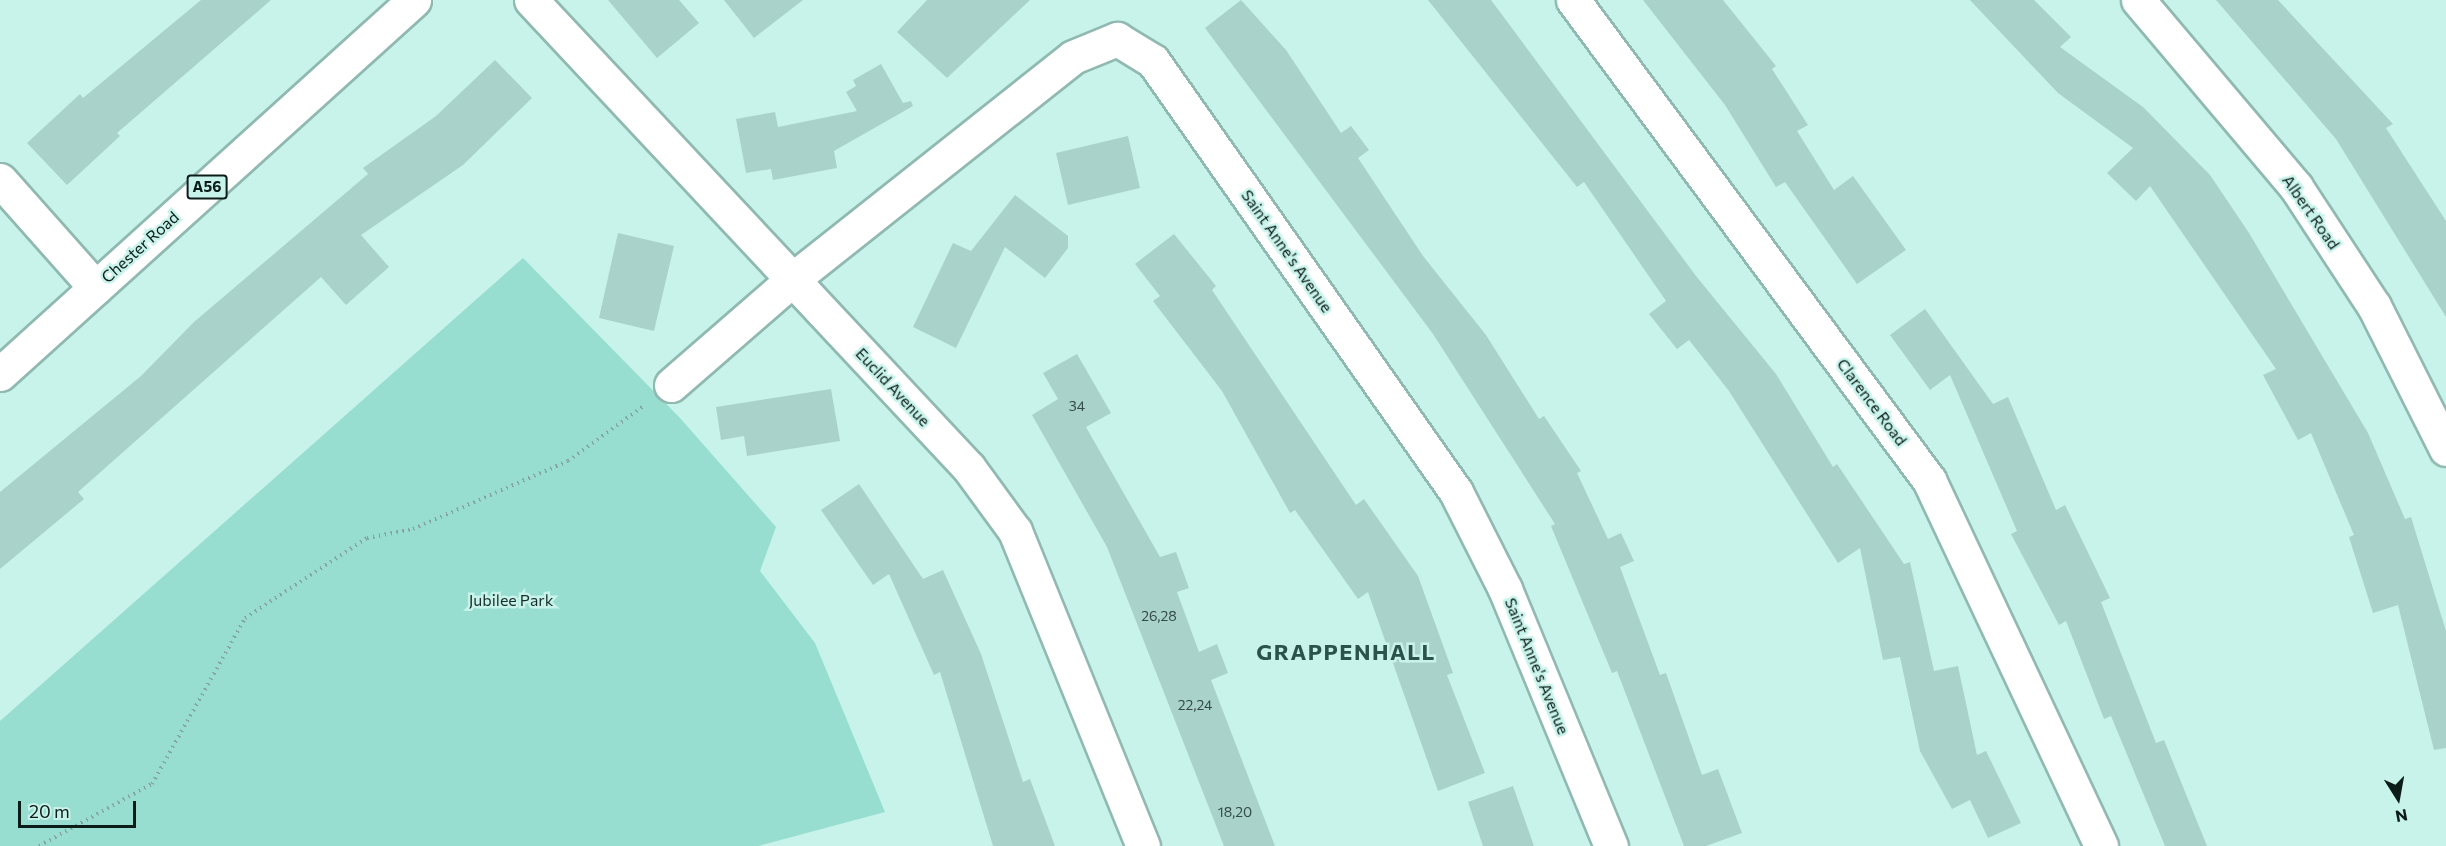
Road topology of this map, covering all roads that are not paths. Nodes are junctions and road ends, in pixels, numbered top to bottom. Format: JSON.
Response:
{"nodes":[{"id":1,"x":414,"y":0,"type":"edge"},
{"id":2,"x":531,"y":0,"type":"edge"},
{"id":3,"x":1574,"y":0,"type":"edge"},
{"id":4,"x":2138,"y":0,"type":"edge"},
{"id":5,"x":0,"y":180,"type":"edge"},
{"id":6,"x":793,"y":279,"type":"junction"},
{"id":7,"x":96,"y":288,"type":"junction"},
{"id":8,"x":0,"y":374,"type":"edge"},
{"id":9,"x":671,"y":386,"type":"road end"},
{"id":10,"x":2446,"y":449,"type":"edge"},
{"id":11,"x":1143,"y":846,"type":"edge"},
{"id":12,"x":1611,"y":846,"type":"edge"},
{"id":13,"x":2101,"y":846,"type":"edge"}],
"edges":[{"from":1,"to":7,"type":"street","name":"Chester Road","number":"A56"},
{"from":2,"to":6,"type":"street","name":"Euclid Avenue"},
{"from":3,"to":13,"type":"street","name":"Clarence Road"},
{"from":4,"to":10,"type":"street","name":"Albert Road"},
{"from":5,"to":7,"type":"street"},
{"from":6,"to":9,"type":"street"},
{"from":6,"to":11,"type":"street","name":"Euclid Avenue"},
{"from":6,"to":12,"type":"street","name":"Saint Anne's Avenue"},
{"from":7,"to":8,"type":"street","name":"Chester Road","number":"A56"}]}
